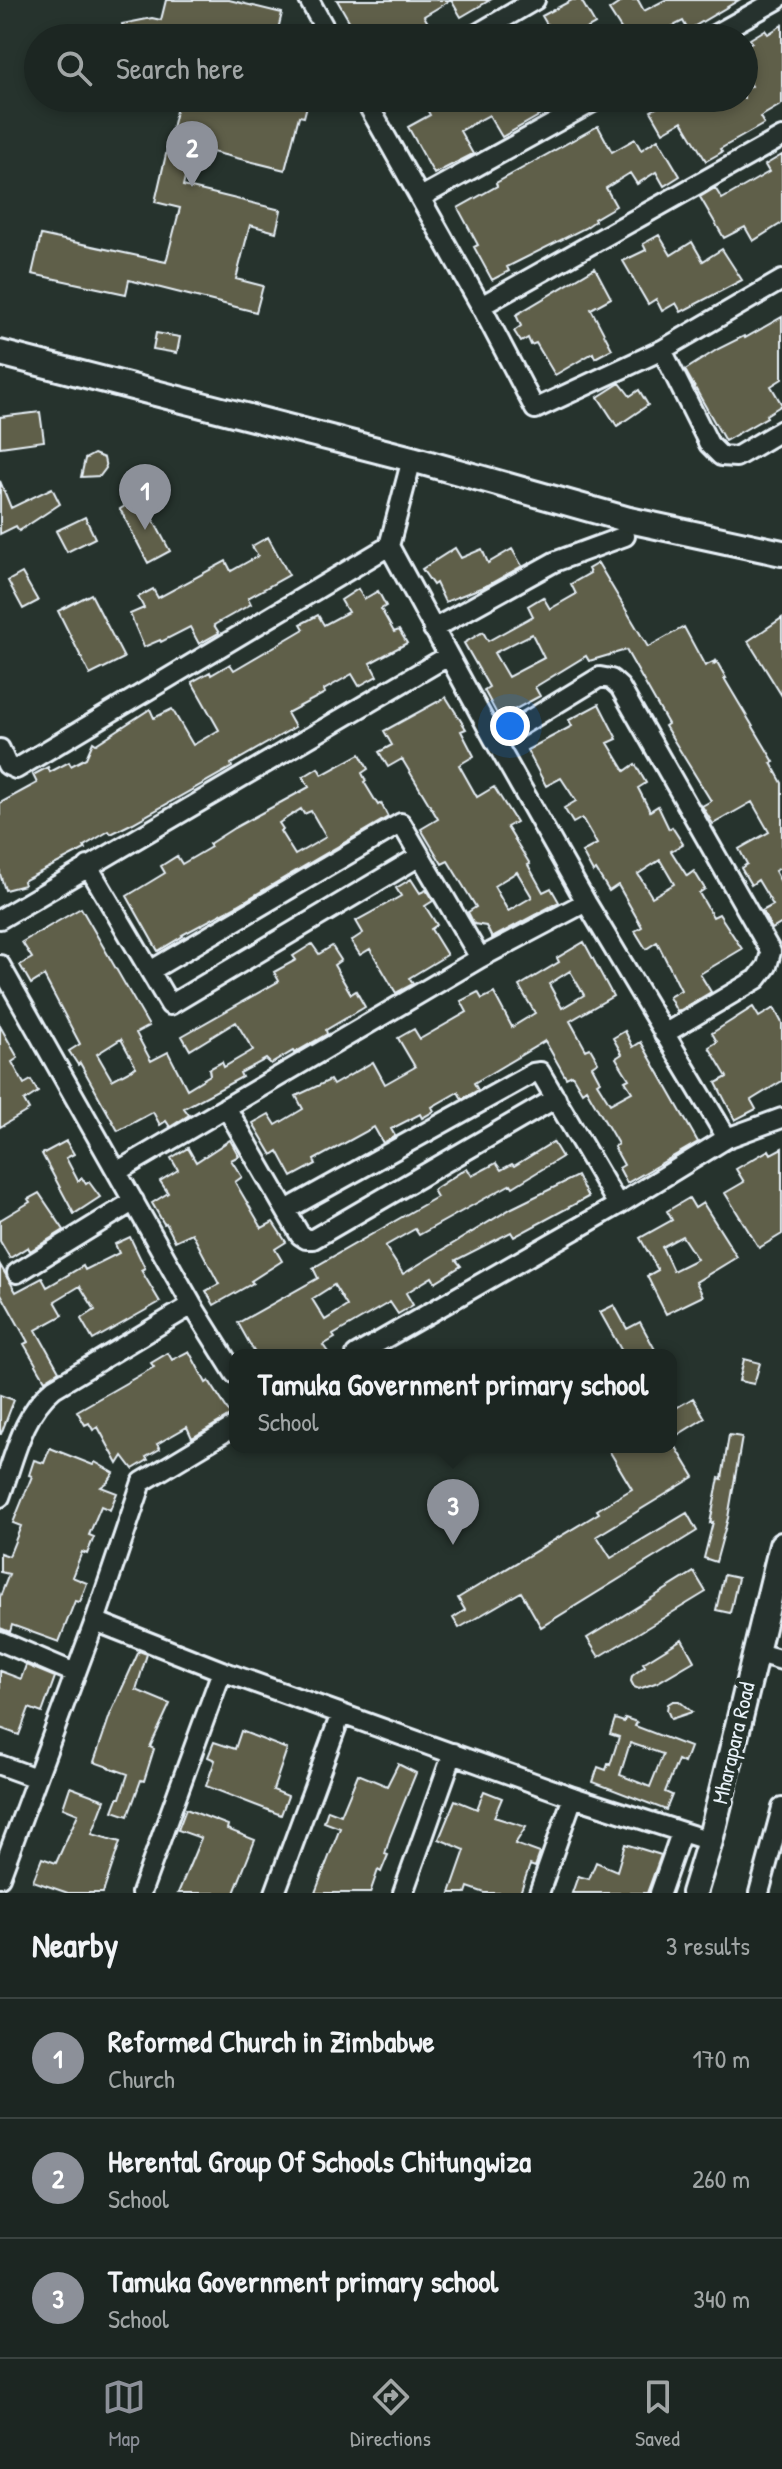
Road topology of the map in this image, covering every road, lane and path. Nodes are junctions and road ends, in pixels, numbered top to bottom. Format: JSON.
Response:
{"nodes":[{"id":1,"x":309,"y":0,"type":"edge"},
{"id":2,"x":535,"y":0,"type":"edge"},
{"id":3,"x":777,"y":0,"type":"edge"},
{"id":4,"x":322,"y":24,"type":"edge"},
{"id":5,"x":494,"y":24,"type":"edge"},
{"id":6,"x":734,"y":24,"type":"edge"},
{"id":7,"x":373,"y":112,"type":"edge"},
{"id":8,"x":575,"y":112,"type":"edge"},
{"id":9,"x":782,"y":137,"type":"edge"},
{"id":10,"x":421,"y":197,"type":"junction"},
{"id":11,"x":782,"y":280,"type":"edge"},
{"id":12,"x":481,"y":306,"type":"junction"},
{"id":13,"x":662,"y":350,"type":"junction"},
{"id":14,"x":0,"y":353,"type":"edge"},
{"id":15,"x":782,"y":430,"type":"edge"},
{"id":16,"x":412,"y":459,"type":"junction"},
{"id":17,"x":625,"y":536,"type":"dead end"},
{"id":18,"x":389,"y":546,"type":"junction"},
{"id":19,"x":782,"y":553,"type":"edge"},
{"id":20,"x":433,"y":629,"type":"junction"},
{"id":21,"x":448,"y":656,"type":"junction"},
{"id":22,"x":495,"y":741,"type":"junction"},
{"id":23,"x":0,"y":749,"type":"edge"},
{"id":24,"x":420,"y":856,"type":"junction"},
{"id":25,"x":88,"y":866,"type":"junction"},
{"id":26,"x":586,"y":902,"type":"junction"},
{"id":27,"x":0,"y":919,"type":"edge"},
{"id":28,"x":480,"y":958,"type":"junction"},
{"id":29,"x":0,"y":965,"type":"edge"},
{"id":30,"x":150,"y":971,"type":"junction"},
{"id":31,"x":664,"y":1034,"type":"junction"},
{"id":32,"x":556,"y":1098,"type":"junction"},
{"id":33,"x":226,"y":1107,"type":"junction"},
{"id":34,"x":782,"y":1118,"type":"edge"},
{"id":35,"x":727,"y":1138,"type":"junction"},
{"id":36,"x":118,"y":1171,"type":"junction"},
{"id":37,"x":134,"y":1201,"type":"junction"},
{"id":38,"x":618,"y":1205,"type":"junction"},
{"id":39,"x":286,"y":1210,"type":"junction"},
{"id":40,"x":17,"y":1273,"type":"dead end"},
{"id":41,"x":192,"y":1305,"type":"junction"},
{"id":42,"x":366,"y":1349,"type":"edge"},
{"id":43,"x":229,"y":1364,"type":"edge"},
{"id":44,"x":229,"y":1430,"type":"edge"},
{"id":45,"x":0,"y":1497,"type":"edge"},
{"id":46,"x":782,"y":1545,"type":"edge"},
{"id":47,"x":95,"y":1621,"type":"junction"},
{"id":48,"x":0,"y":1641,"type":"edge"},
{"id":49,"x":754,"y":1652,"type":"junction"},
{"id":50,"x":782,"y":1660,"type":"edge"},
{"id":51,"x":222,"y":1671,"type":"junction"},
{"id":52,"x":75,"y":1673,"type":"junction"},
{"id":53,"x":341,"y":1714,"type":"junction"},
{"id":54,"x":453,"y":1753,"type":"junction"},
{"id":55,"x":0,"y":1765,"type":"edge"},
{"id":56,"x":36,"y":1778,"type":"junction"},
{"id":57,"x":573,"y":1797,"type":"junction"},
{"id":58,"x":782,"y":1808,"type":"edge"},
{"id":59,"x":681,"y":1833,"type":"junction"},
{"id":60,"x":710,"y":1841,"type":"junction"},
{"id":61,"x":0,"y":1877,"type":"edge"},
{"id":62,"x":141,"y":1893,"type":"edge"},
{"id":63,"x":275,"y":1893,"type":"edge"},
{"id":64,"x":403,"y":1893,"type":"edge"},
{"id":65,"x":539,"y":1893,"type":"edge"},
{"id":66,"x":660,"y":1893,"type":"edge"},
{"id":67,"x":694,"y":1893,"type":"edge"},
{"id":68,"x":759,"y":1893,"type":"edge"}],
"edges":[{"from":1,"to":4,"type":"street"},
{"from":2,"to":5,"type":"street"},
{"from":3,"to":6,"type":"street"},
{"from":7,"to":10,"type":"street"},
{"from":8,"to":10,"type":"street"},
{"from":9,"to":12,"type":"street"},
{"from":10,"to":12,"type":"street"},
{"from":11,"to":13,"type":"street"},
{"from":12,"to":13,"type":"street"},
{"from":13,"to":15,"type":"street"},
{"from":14,"to":16,"type":"street"},
{"from":16,"to":18,"type":"street"},
{"from":16,"to":19,"type":"street"},
{"from":17,"to":20,"type":"street"},
{"from":18,"to":20,"type":"street"},
{"from":18,"to":23,"type":"street"},
{"from":20,"to":21,"type":"street"},
{"from":21,"to":22,"type":"street"},
{"from":21,"to":25,"type":"street"},
{"from":22,"to":26,"type":"street"},
{"from":22,"to":31,"type":"street"},
{"from":24,"to":28,"type":"street"},
{"from":24,"to":30,"type":"street"},
{"from":24,"to":30,"type":"street"},
{"from":25,"to":27,"type":"street"},
{"from":25,"to":30,"type":"street"},
{"from":26,"to":28,"type":"street"},
{"from":26,"to":31,"type":"street"},
{"from":28,"to":33,"type":"street"},
{"from":29,"to":36,"type":"street"},
{"from":31,"to":35,"type":"street"},
{"from":32,"to":38,"type":"street"},
{"from":32,"to":39,"type":"street"},
{"from":32,"to":39,"type":"street"},
{"from":33,"to":36,"type":"street"},
{"from":33,"to":39,"type":"street"},
{"from":34,"to":35,"type":"street"},
{"from":35,"to":38,"type":"street"},
{"from":36,"to":37,"type":"street"},
{"from":37,"to":40,"type":"street"},
{"from":37,"to":41,"type":"street"},
{"from":38,"to":42,"type":"street"},
{"from":41,"to":43,"type":"street"},
{"from":41,"to":45,"type":"street"},
{"from":44,"to":47,"type":"street"},
{"from":46,"to":49,"type":"street","name":"Mharapara Road"},
{"from":47,"to":51,"type":"street"},
{"from":47,"to":52,"type":"street"},
{"from":48,"to":52,"type":"street"},
{"from":49,"to":50,"type":"street"},
{"from":49,"to":60,"type":"street","name":"Mharapara Road"},
{"from":51,"to":53,"type":"street"},
{"from":51,"to":62,"type":"street"},
{"from":52,"to":56,"type":"street"},
{"from":53,"to":54,"type":"street"},
{"from":53,"to":63,"type":"street"},
{"from":54,"to":57,"type":"street"},
{"from":54,"to":64,"type":"street"},
{"from":55,"to":56,"type":"street"},
{"from":56,"to":61,"type":"street"},
{"from":57,"to":59,"type":"street"},
{"from":57,"to":65,"type":"street"},
{"from":58,"to":68,"type":"street"},
{"from":59,"to":60,"type":"street"},
{"from":59,"to":66,"type":"street"},
{"from":60,"to":67,"type":"street","name":"Mharapara Road"}]}
